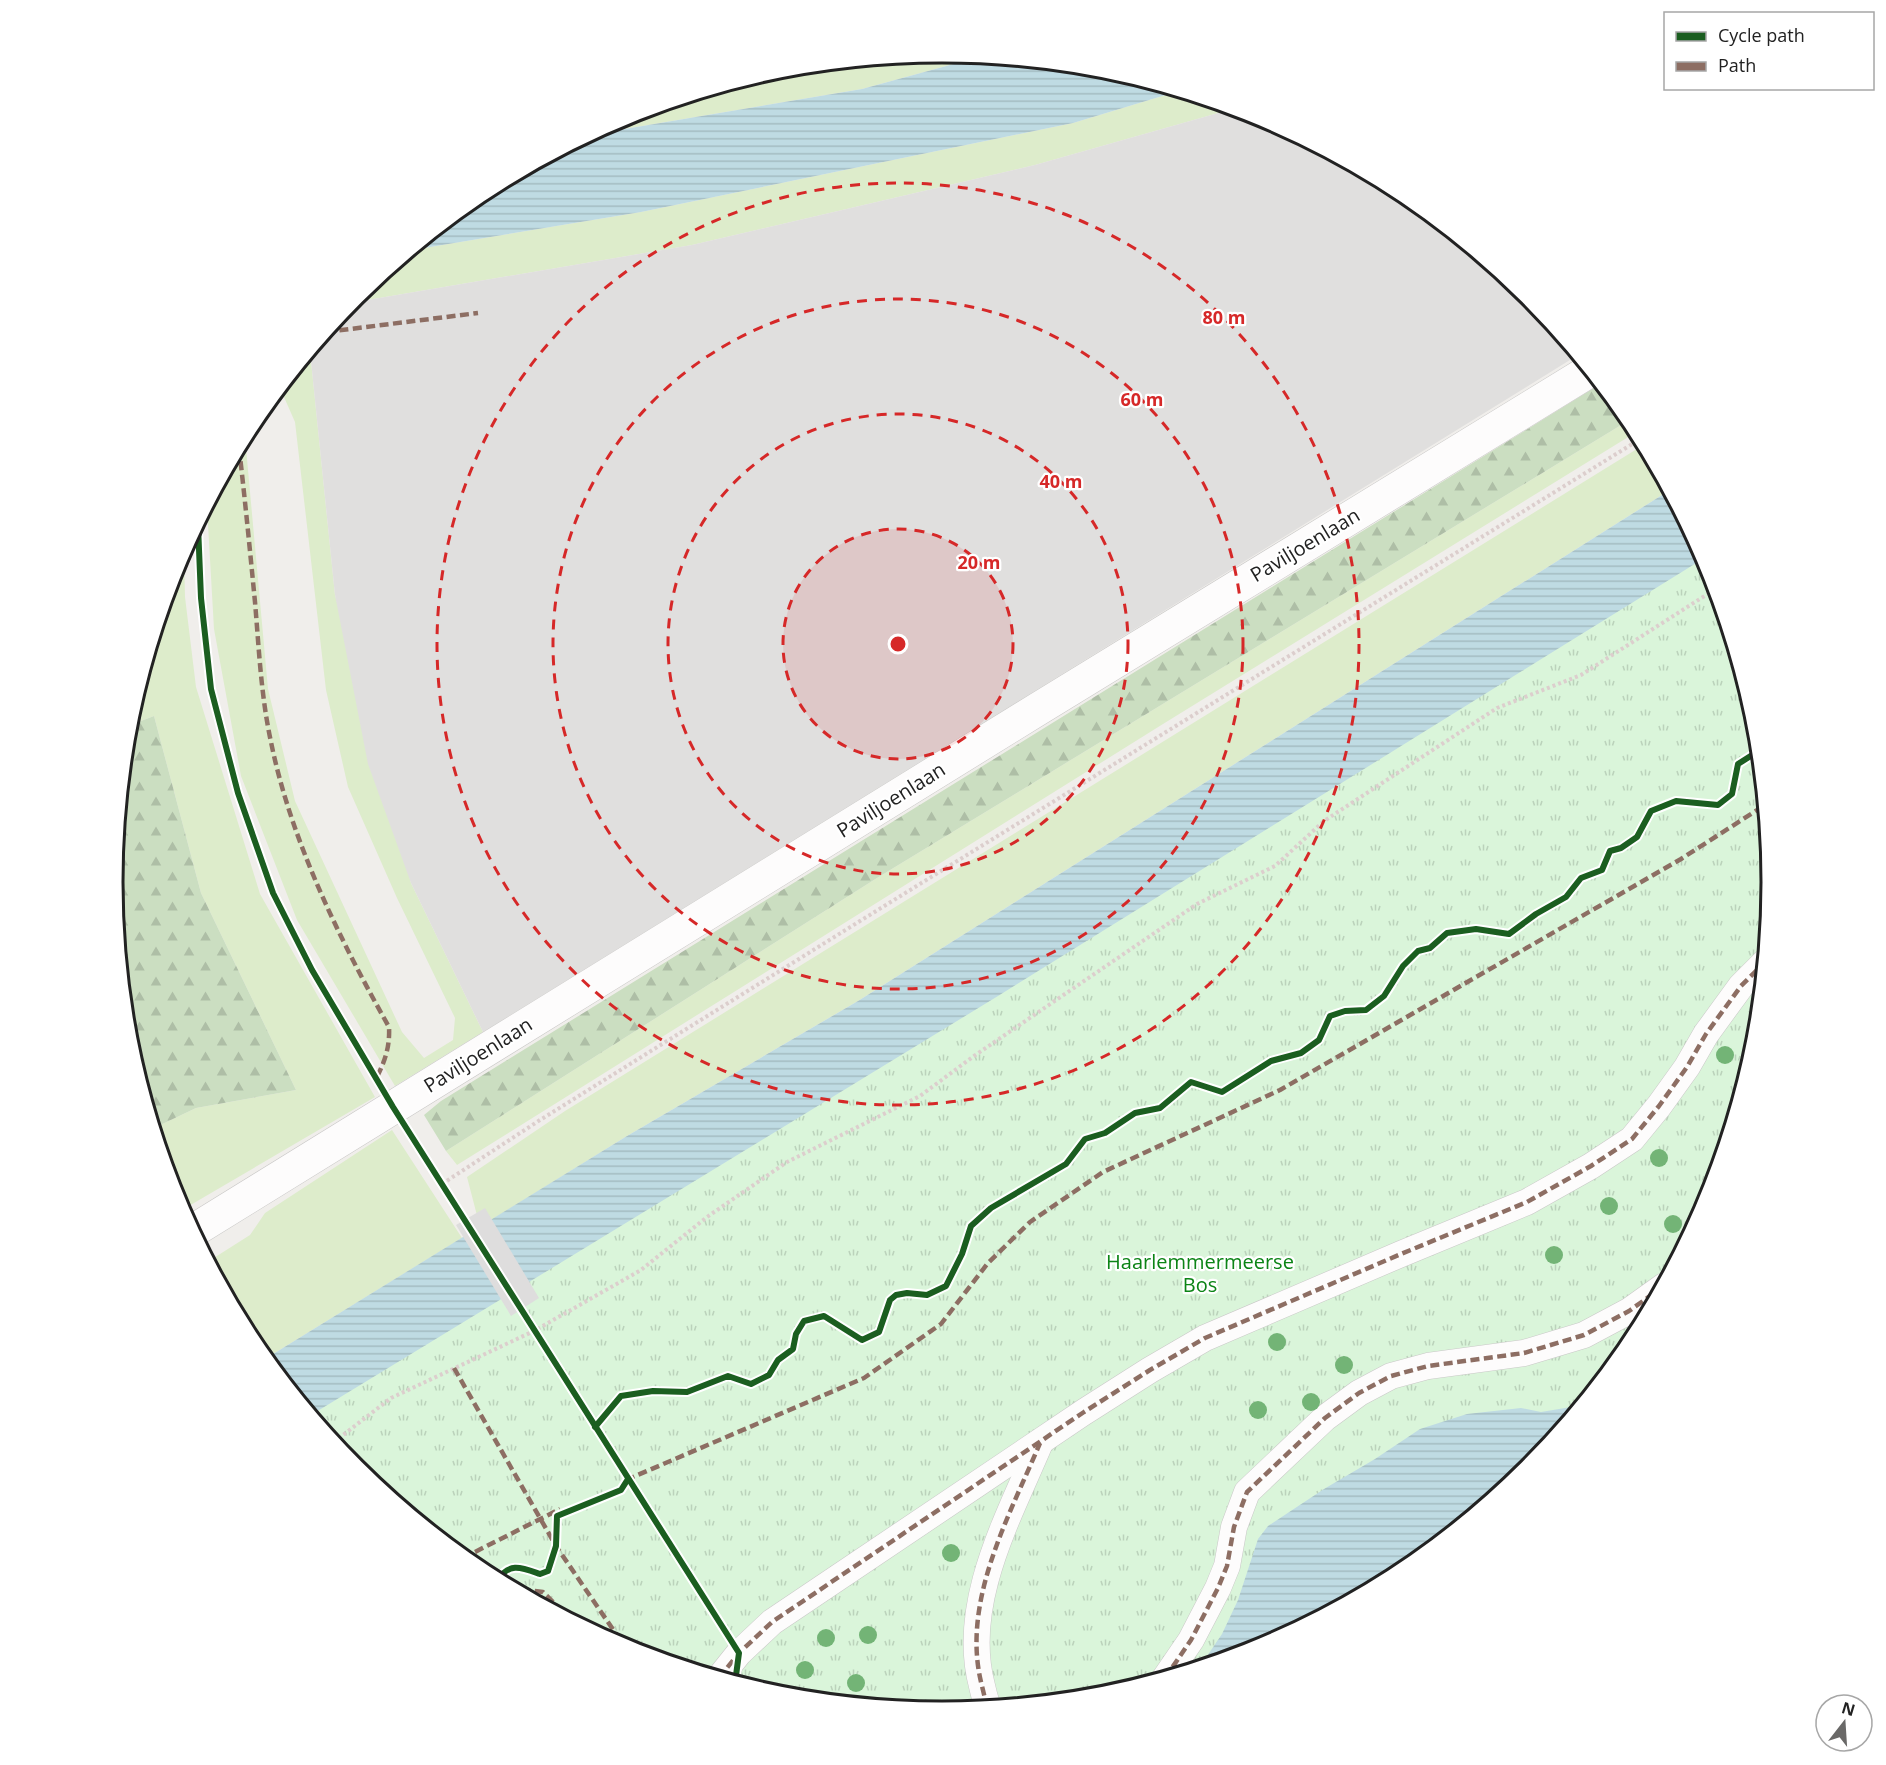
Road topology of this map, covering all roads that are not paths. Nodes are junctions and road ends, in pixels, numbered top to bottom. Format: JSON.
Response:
{"nodes":[{"id":1,"x":1585,"y":374,"type":"edge"},
{"id":2,"x":1757,"y":970,"type":"edge"},
{"id":3,"x":200,"y":1227,"type":"edge"},
{"id":4,"x":1651,"y":1295,"type":"edge"},
{"id":5,"x":1040,"y":1443,"type":"junction"},
{"id":6,"x":739,"y":1653,"type":"junction"},
{"id":7,"x":1171,"y":1669,"type":"edge"},
{"id":8,"x":724,"y":1672,"type":"edge"},
{"id":9,"x":736,"y":1675,"type":"edge"},
{"id":10,"x":987,"y":1700,"type":"edge"}],
"edges":[{"from":1,"to":3,"type":"street","name":"Paviljoenlaan"},
{"from":2,"to":5,"type":"street"},
{"from":4,"to":7,"type":"street"},
{"from":5,"to":6,"type":"street"},
{"from":5,"to":10,"type":"street"},
{"from":6,"to":8,"type":"street"},
{"from":6,"to":9,"type":"street"}]}
